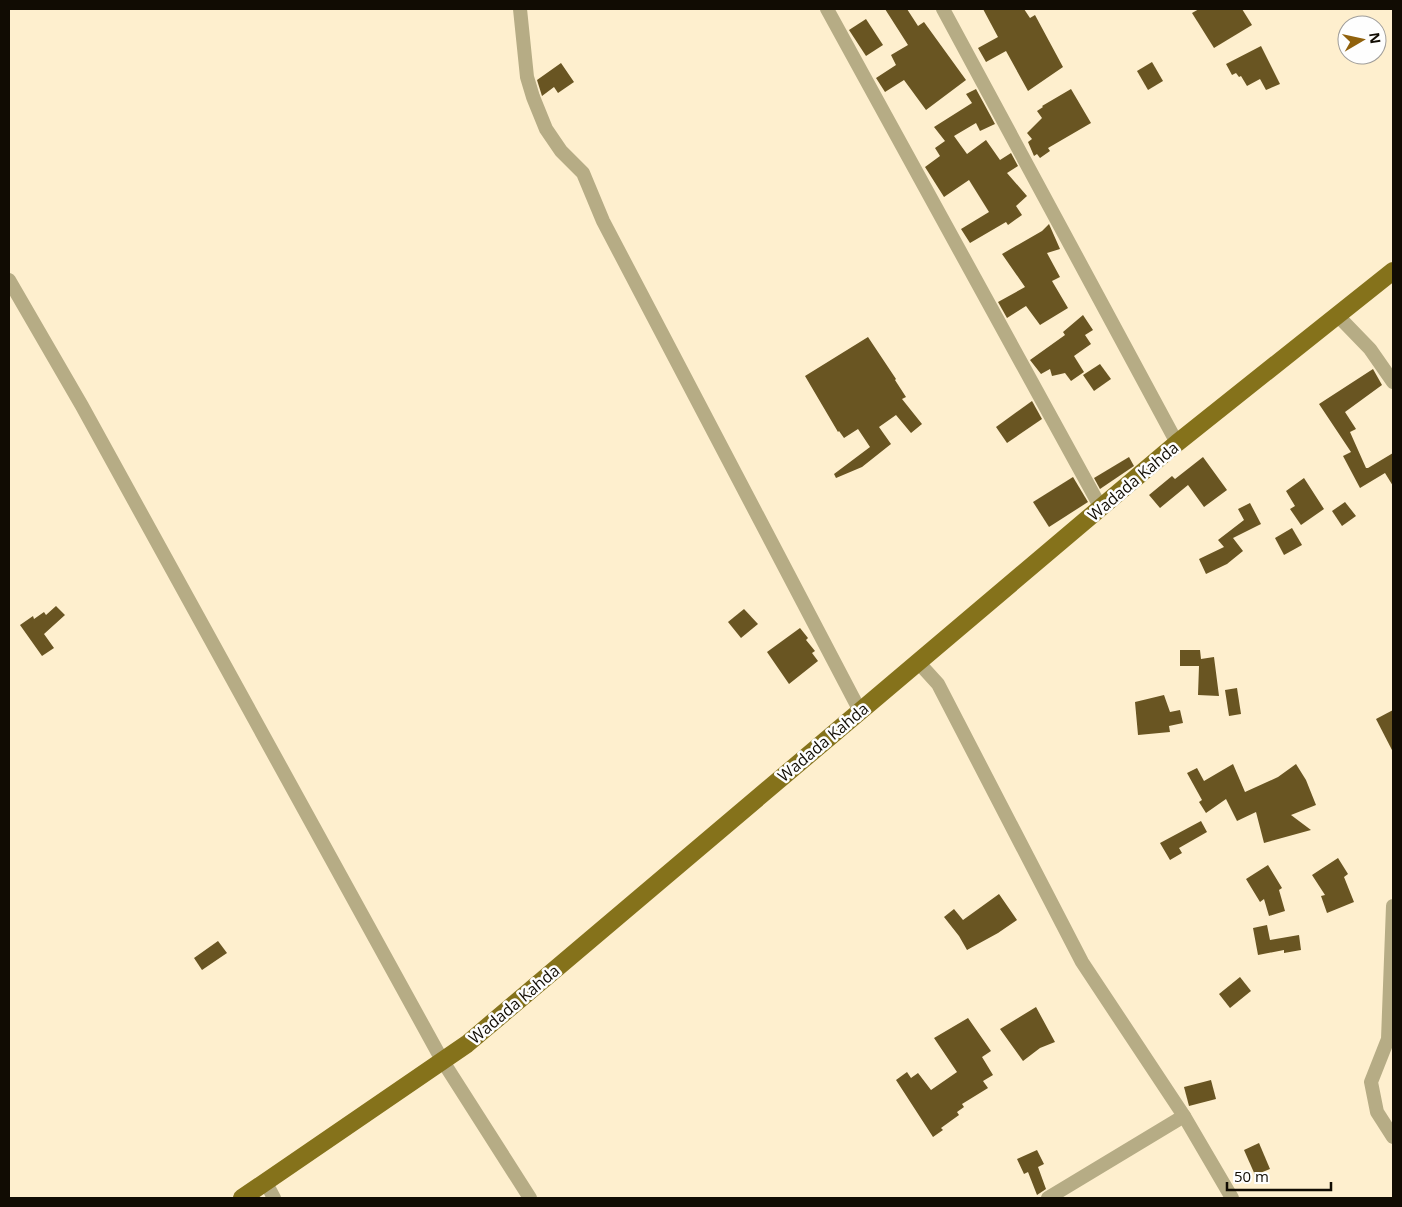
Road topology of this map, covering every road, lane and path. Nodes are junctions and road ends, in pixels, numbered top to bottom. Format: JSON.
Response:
{"nodes":[{"id":1,"x":520,"y":9,"type":"edge"},
{"id":2,"x":827,"y":9,"type":"edge"},
{"id":3,"x":943,"y":9,"type":"edge"},
{"id":4,"x":1393,"y":271,"type":"edge"},
{"id":5,"x":9,"y":280,"type":"edge"},
{"id":6,"x":1339,"y":317,"type":"junction"},
{"id":7,"x":1393,"y":382,"type":"edge"},
{"id":8,"x":1178,"y":443,"type":"junction"},
{"id":9,"x":1101,"y":508,"type":"junction"},
{"id":10,"x":918,"y":662,"type":"junction"},
{"id":11,"x":860,"y":711,"type":"junction"},
{"id":12,"x":1393,"y":906,"type":"edge"},
{"id":13,"x":442,"y":1060,"type":"junction"},
{"id":14,"x":1184,"y":1116,"type":"junction"},
{"id":15,"x":1393,"y":1137,"type":"edge"},
{"id":16,"x":270,"y":1191,"type":"edge"},
{"id":17,"x":242,"y":1198,"type":"edge"},
{"id":18,"x":530,"y":1198,"type":"edge"},
{"id":19,"x":1048,"y":1198,"type":"edge"},
{"id":20,"x":1232,"y":1198,"type":"edge"}],
"edges":[{"from":1,"to":11,"type":"street"},
{"from":2,"to":9,"type":"street"},
{"from":3,"to":8,"type":"street"},
{"from":4,"to":6,"type":"main road","name":"Wadada Kahda"},
{"from":5,"to":13,"type":"street"},
{"from":6,"to":7,"type":"street"},
{"from":6,"to":8,"type":"main road","name":"Wadada Kahda"},
{"from":8,"to":9,"type":"main road","name":"Wadada Kahda"},
{"from":9,"to":10,"type":"main road","name":"Wadada Kahda"},
{"from":10,"to":11,"type":"main road","name":"Wadada Kahda"},
{"from":10,"to":14,"type":"street"},
{"from":11,"to":13,"type":"main road","name":"Wadada Kahda"},
{"from":12,"to":15,"type":"street"},
{"from":13,"to":16,"type":"main road","name":"Wadada Kahda"},
{"from":13,"to":18,"type":"street"},
{"from":14,"to":19,"type":"street"},
{"from":14,"to":20,"type":"street"},
{"from":16,"to":17,"type":"main road","name":"Wadada Kahda"}]}
